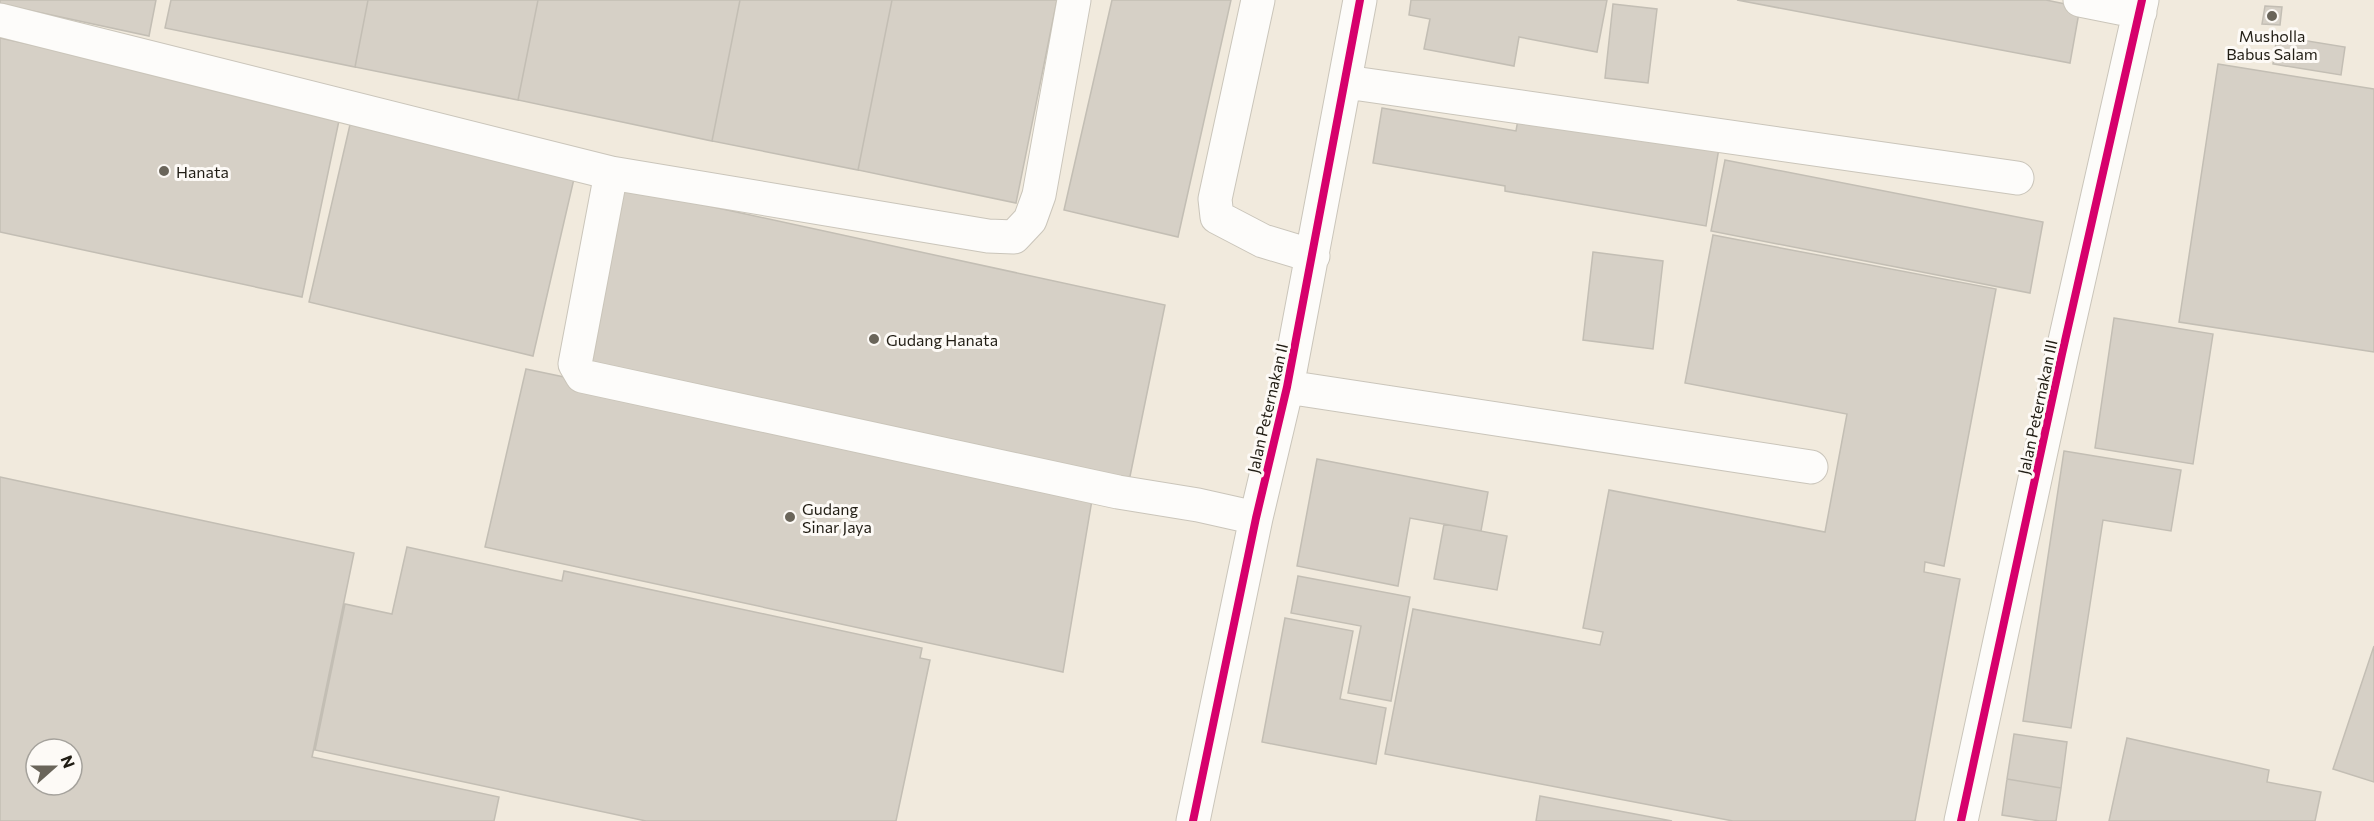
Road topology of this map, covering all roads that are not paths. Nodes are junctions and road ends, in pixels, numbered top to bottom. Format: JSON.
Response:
{"nodes":[{"id":1,"x":1074,"y":0,"type":"edge"},
{"id":2,"x":1258,"y":0,"type":"edge"},
{"id":3,"x":1360,"y":0,"type":"edge"},
{"id":4,"x":2080,"y":0,"type":"edge"},
{"id":5,"x":2141,"y":6,"type":"edge"},
{"id":6,"x":0,"y":20,"type":"edge"},
{"id":7,"x":1346,"y":82,"type":"junction"},
{"id":8,"x":611,"y":173,"type":"junction"},
{"id":9,"x":2016,"y":178,"type":"dead end"},
{"id":10,"x":1313,"y":256,"type":"junction"},
{"id":11,"x":1287,"y":387,"type":"junction"},
{"id":12,"x":1811,"y":467,"type":"dead end"},
{"id":13,"x":1256,"y":518,"type":"junction"},
{"id":14,"x":1193,"y":821,"type":"edge"},
{"id":15,"x":1961,"y":821,"type":"edge"}],
"edges":[{"from":1,"to":8,"type":"street"},
{"from":2,"to":10,"type":"street"},
{"from":3,"to":7,"type":"street","name":"Jalan Peternakan II"},
{"from":4,"to":5,"type":"street"},
{"from":5,"to":15,"type":"street","name":"Jalan Peternakan III"},
{"from":6,"to":8,"type":"street"},
{"from":7,"to":9,"type":"street"},
{"from":7,"to":10,"type":"street","name":"Jalan Peternakan II"},
{"from":8,"to":13,"type":"street"},
{"from":10,"to":11,"type":"street","name":"Jalan Peternakan II"},
{"from":11,"to":12,"type":"street"},
{"from":11,"to":13,"type":"street","name":"Jalan Peternakan II"},
{"from":13,"to":14,"type":"street","name":"Jalan Peternakan II"}]}
